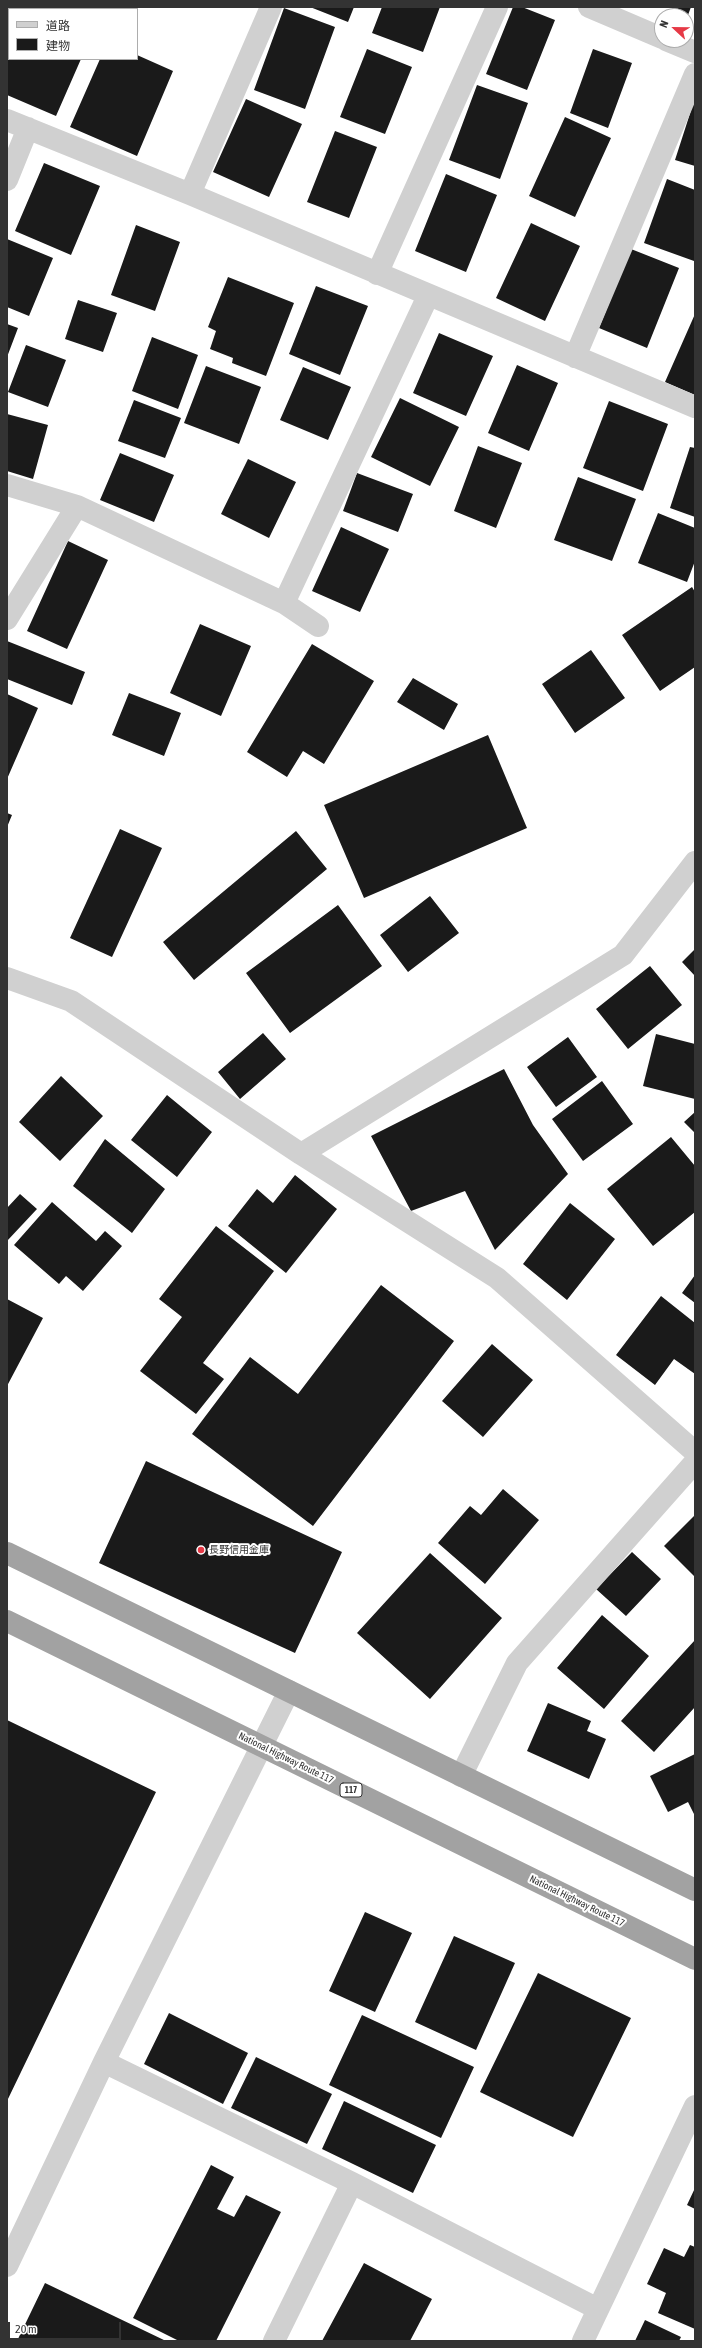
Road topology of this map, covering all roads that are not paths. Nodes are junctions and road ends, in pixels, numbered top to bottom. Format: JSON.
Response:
{"nodes":[{"id":1,"x":272,"y":7,"type":"edge"},
{"id":2,"x":497,"y":7,"type":"edge"},
{"id":3,"x":589,"y":7,"type":"edge"},
{"id":4,"x":654,"y":35,"type":"edge"},
{"id":5,"x":685,"y":48,"type":"edge"},
{"id":6,"x":695,"y":52,"type":"edge"},
{"id":7,"x":695,"y":74,"type":"edge"},
{"id":8,"x":7,"y":120,"type":"edge"},
{"id":9,"x":28,"y":128,"type":"junction"},
{"id":10,"x":7,"y":180,"type":"edge"},
{"id":11,"x":190,"y":194,"type":"junction"},
{"id":12,"x":377,"y":274,"type":"junction"},
{"id":13,"x":428,"y":296,"type":"junction"},
{"id":14,"x":575,"y":357,"type":"junction"},
{"id":15,"x":695,"y":407,"type":"edge"},
{"id":16,"x":7,"y":485,"type":"edge"},
{"id":17,"x":77,"y":506,"type":"junction"},
{"id":18,"x":284,"y":603,"type":"junction"},
{"id":19,"x":7,"y":619,"type":"edge"},
{"id":20,"x":318,"y":626,"type":"dead end"},
{"id":21,"x":695,"y":862,"type":"edge"},
{"id":22,"x":7,"y":978,"type":"edge"},
{"id":23,"x":301,"y":1154,"type":"junction"},
{"id":24,"x":695,"y":1452,"type":"edge"},
{"id":25,"x":695,"y":1462,"type":"edge"},
{"id":26,"x":7,"y":1553,"type":"edge"},
{"id":27,"x":7,"y":1621,"type":"edge"},
{"id":28,"x":288,"y":1691,"type":"junction"},
{"id":29,"x":261,"y":1746,"type":"junction"},
{"id":30,"x":461,"y":1776,"type":"junction"},
{"id":31,"x":695,"y":1890,"type":"edge"},
{"id":32,"x":695,"y":1959,"type":"edge"},
{"id":33,"x":104,"y":2062,"type":"junction"},
{"id":34,"x":695,"y":2106,"type":"edge"},
{"id":35,"x":352,"y":2183,"type":"junction"},
{"id":36,"x":7,"y":2266,"type":"edge"},
{"id":37,"x":598,"y":2309,"type":"junction"},
{"id":38,"x":274,"y":2341,"type":"edge"},
{"id":39,"x":583,"y":2341,"type":"edge"}],
"edges":[{"from":1,"to":11,"type":"street"},
{"from":2,"to":12,"type":"street"},
{"from":3,"to":4,"type":"street"},
{"from":5,"to":6,"type":"street"},
{"from":7,"to":14,"type":"street"},
{"from":8,"to":9,"type":"street"},
{"from":9,"to":10,"type":"street"},
{"from":9,"to":11,"type":"street"},
{"from":11,"to":12,"type":"street"},
{"from":12,"to":13,"type":"street"},
{"from":13,"to":14,"type":"street"},
{"from":13,"to":18,"type":"street"},
{"from":14,"to":15,"type":"street"},
{"from":16,"to":17,"type":"street"},
{"from":17,"to":18,"type":"street"},
{"from":17,"to":19,"type":"street"},
{"from":18,"to":20,"type":"street"},
{"from":21,"to":23,"type":"street"},
{"from":22,"to":23,"type":"street"},
{"from":23,"to":24,"type":"street"},
{"from":25,"to":30,"type":"street"},
{"from":26,"to":28,"type":"highway"},
{"from":27,"to":29,"type":"highway","name":"National Highway Route 117","number":"117"},
{"from":28,"to":29,"type":"street"},
{"from":28,"to":30,"type":"highway"},
{"from":29,"to":32,"type":"highway","name":"National Highway Route 117","number":"117"},
{"from":29,"to":33,"type":"street"},
{"from":30,"to":31,"type":"highway"},
{"from":33,"to":35,"type":"street"},
{"from":33,"to":36,"type":"street"},
{"from":34,"to":37,"type":"street"},
{"from":35,"to":37,"type":"street"},
{"from":35,"to":38,"type":"street"},
{"from":37,"to":39,"type":"street"}]}
